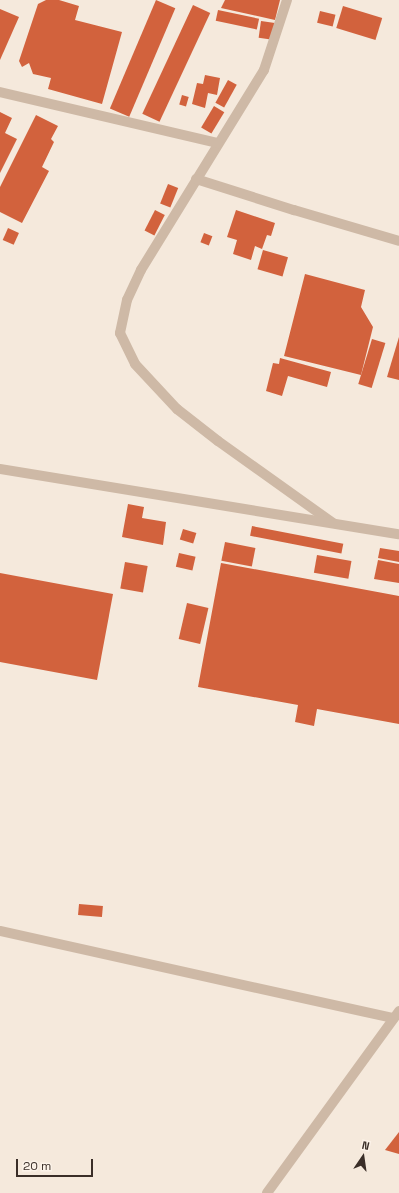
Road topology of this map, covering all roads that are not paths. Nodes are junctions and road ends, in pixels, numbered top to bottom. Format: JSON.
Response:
{"nodes":[{"id":1,"x":287,"y":0,"type":"edge"},
{"id":2,"x":0,"y":92,"type":"edge"},
{"id":3,"x":218,"y":143,"type":"junction"},
{"id":4,"x":196,"y":179,"type":"junction"},
{"id":5,"x":399,"y":241,"type":"edge"},
{"id":6,"x":0,"y":469,"type":"edge"},
{"id":7,"x":333,"y":522,"type":"junction"},
{"id":8,"x":399,"y":534,"type":"edge"},
{"id":9,"x":0,"y":931,"type":"edge"},
{"id":10,"x":397,"y":1014,"type":"edge"},
{"id":11,"x":267,"y":1193,"type":"edge"}],
"edges":[{"from":1,"to":3,"type":"street"},
{"from":2,"to":3,"type":"street"},
{"from":3,"to":4,"type":"street"},
{"from":4,"to":5,"type":"street"},
{"from":4,"to":7,"type":"street"},
{"from":6,"to":7,"type":"street"},
{"from":7,"to":8,"type":"street"},
{"from":9,"to":10,"type":"street"},
{"from":10,"to":11,"type":"street"}]}
